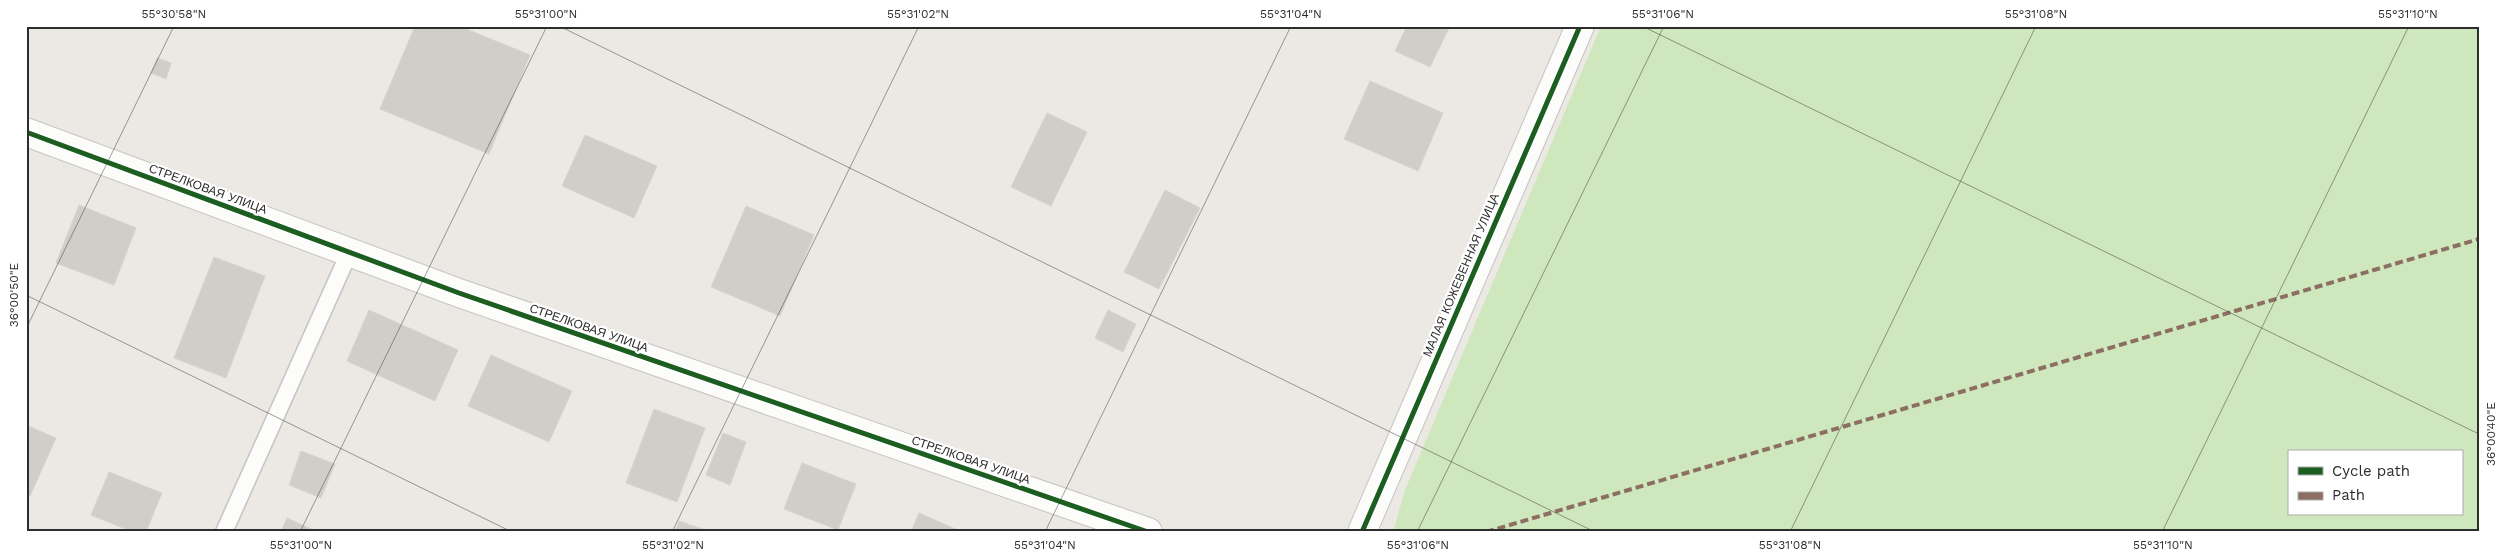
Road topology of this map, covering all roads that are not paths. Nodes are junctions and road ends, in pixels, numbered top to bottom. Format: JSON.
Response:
{"nodes":[{"id":1,"x":1580,"y":26,"type":"edge"},
{"id":2,"x":26,"y":132,"type":"edge"},
{"id":3,"x":349,"y":253,"type":"junction"},
{"id":4,"x":224,"y":532,"type":"edge"},
{"id":5,"x":1148,"y":532,"type":"edge"},
{"id":6,"x":1362,"y":532,"type":"edge"}],
"edges":[{"from":1,"to":6,"type":"street","name":"МАЛАЯ КОЖЕВЕННАЯ УЛИЦА"},
{"from":2,"to":3,"type":"street","name":"СТРЕЛКОВАЯ УЛИЦА"},
{"from":3,"to":4,"type":"lane"},
{"from":3,"to":5,"type":"street","name":"СТРЕЛКОВАЯ УЛИЦА"}]}
